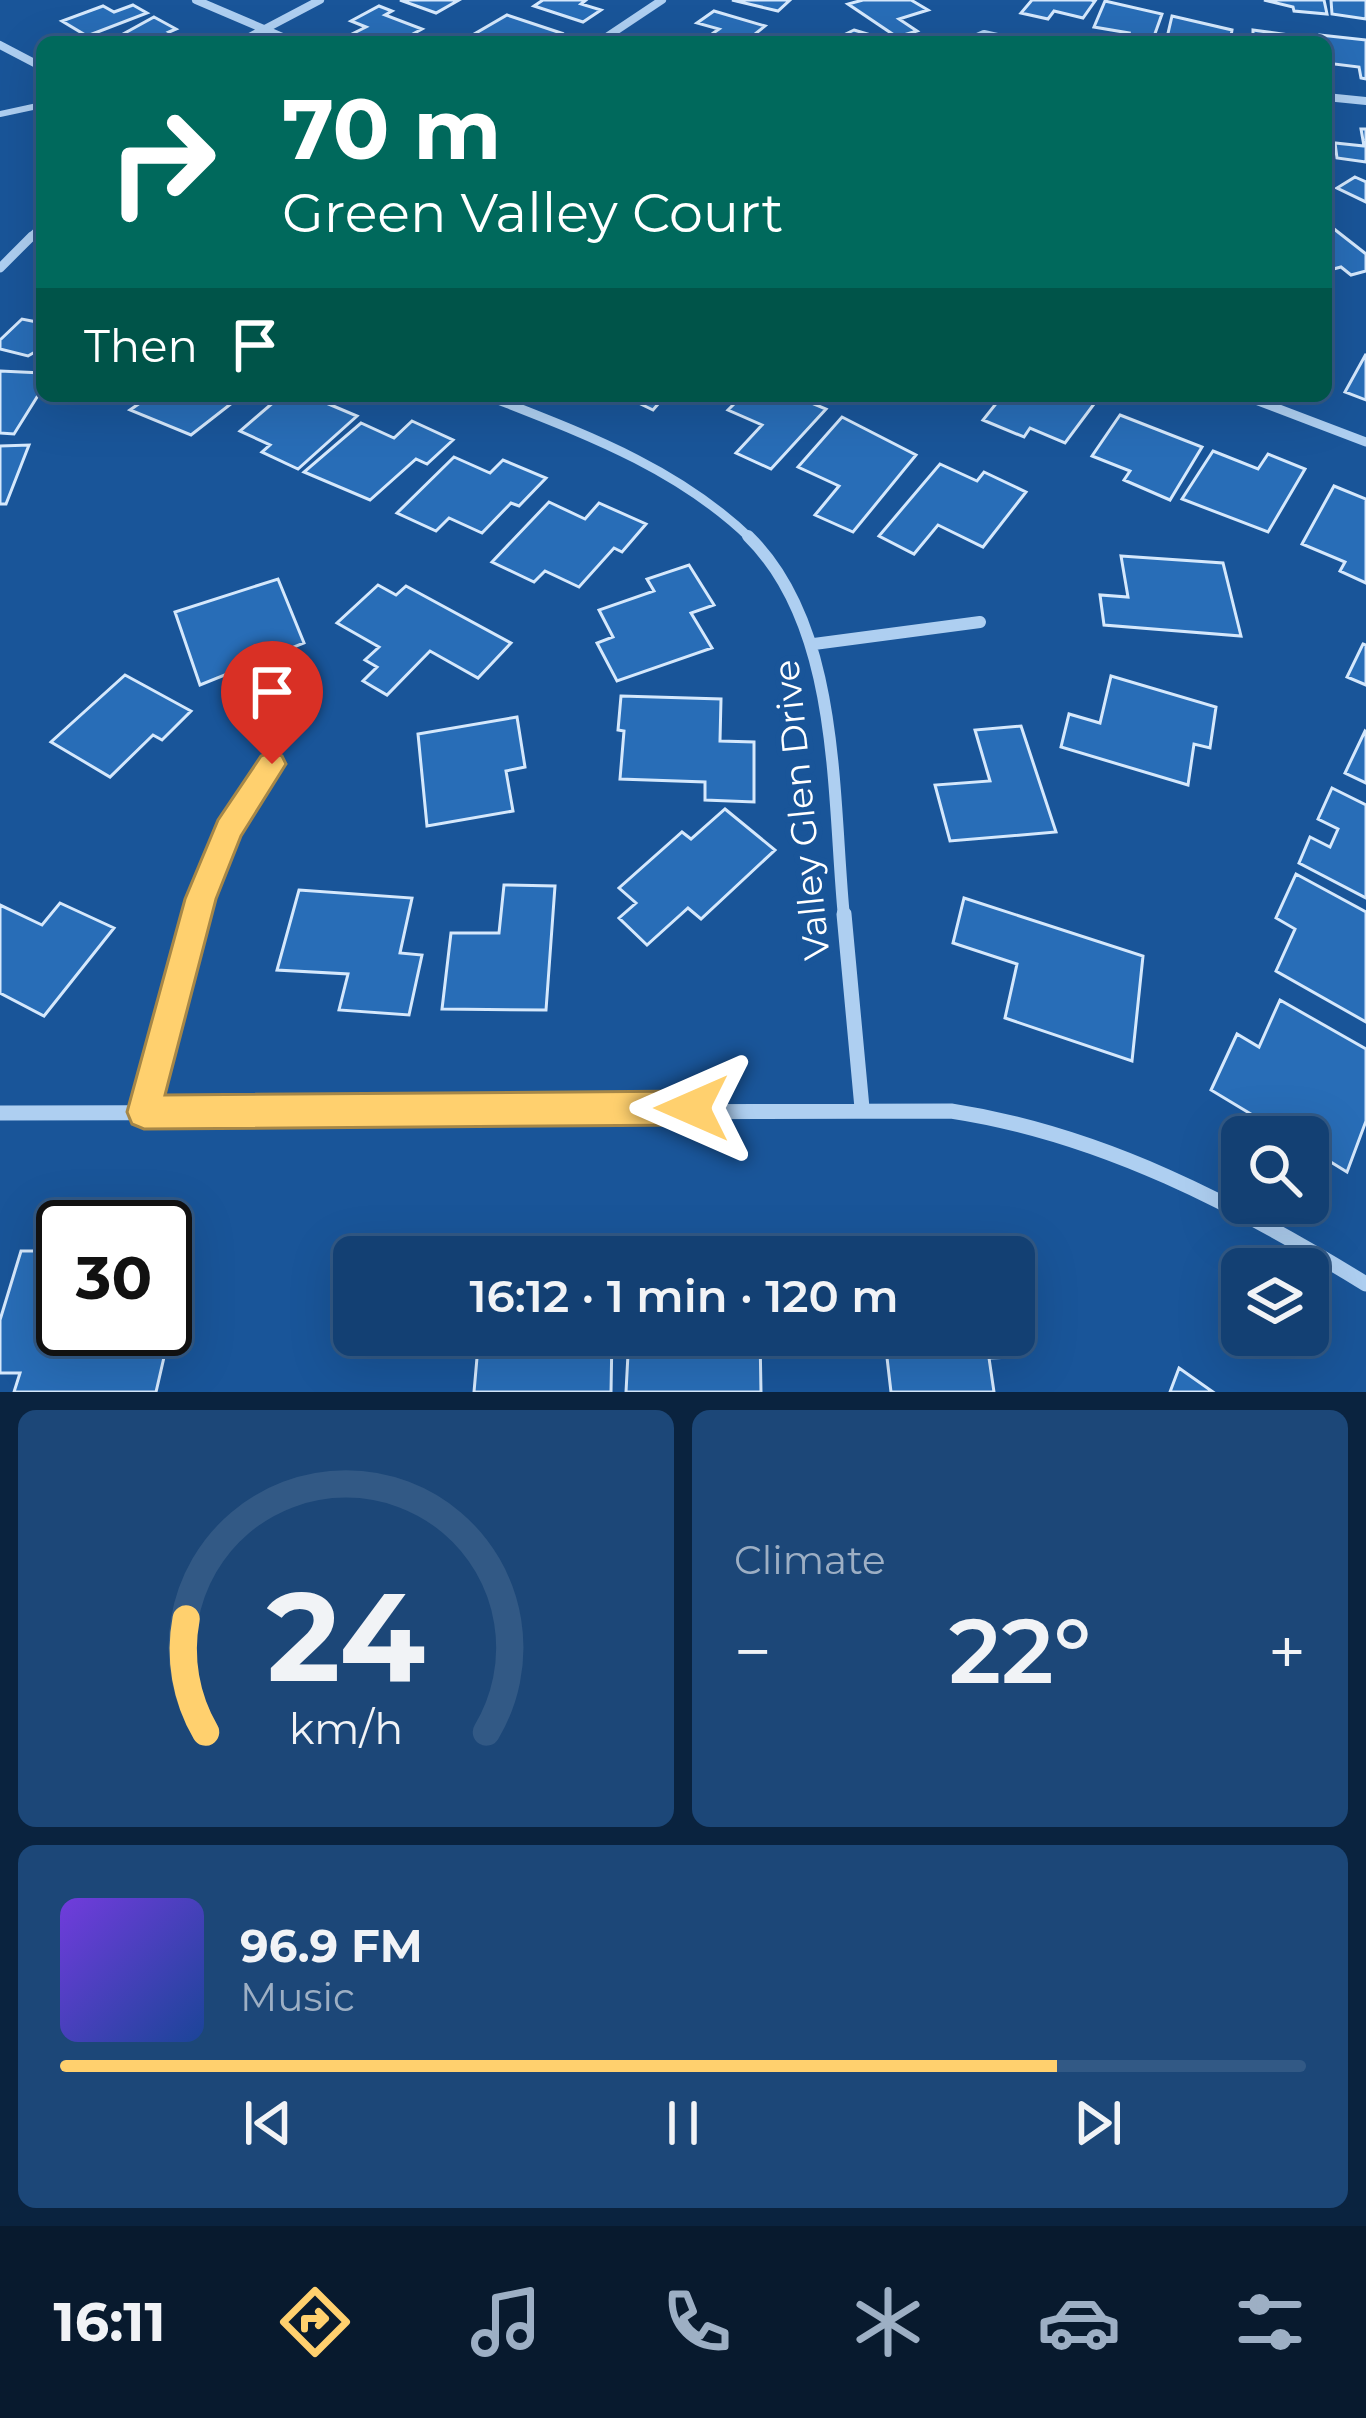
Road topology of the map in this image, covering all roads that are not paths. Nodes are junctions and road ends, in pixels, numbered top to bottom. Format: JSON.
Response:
{"nodes":[{"id":1,"x":196,"y":0,"type":"edge"},
{"id":2,"x":320,"y":0,"type":"edge"},
{"id":3,"x":662,"y":0,"type":"edge"},
{"id":4,"x":263,"y":30,"type":"junction"},
{"id":5,"x":252,"y":36,"type":"edge"},
{"id":6,"x":278,"y":36,"type":"edge"},
{"id":7,"x":608,"y":36,"type":"edge"},
{"id":8,"x":0,"y":45,"type":"edge"},
{"id":9,"x":36,"y":64,"type":"edge"},
{"id":10,"x":1332,"y":98,"type":"edge"},
{"id":11,"x":1366,"y":101,"type":"edge"},
{"id":12,"x":36,"y":106,"type":"edge"},
{"id":13,"x":0,"y":114,"type":"edge"},
{"id":14,"x":36,"y":233,"type":"edge"},
{"id":15,"x":23,"y":247,"type":"junction"},
{"id":16,"x":36,"y":249,"type":"edge"},
{"id":17,"x":0,"y":268,"type":"edge"},
{"id":18,"x":503,"y":402,"type":"edge"},
{"id":19,"x":1261,"y":402,"type":"edge"},
{"id":20,"x":1366,"y":442,"type":"edge"},
{"id":21,"x":980,"y":622,"type":"dead end"},
{"id":22,"x":814,"y":644,"type":"junction"},
{"id":23,"x":272,"y":764,"type":"dead end"},
{"id":24,"x":862,"y":1108,"type":"junction"},
{"id":25,"x":144,"y":1112,"type":"junction"},
{"id":26,"x":0,"y":1113,"type":"edge"},
{"id":27,"x":1366,"y":1284,"type":"edge"}],
"edges":[{"from":1,"to":4,"type":"street"},
{"from":2,"to":4,"type":"street"},
{"from":3,"to":7,"type":"street"},
{"from":4,"to":5,"type":"street"},
{"from":4,"to":6,"type":"street"},
{"from":8,"to":9,"type":"street"},
{"from":10,"to":11,"type":"street"},
{"from":12,"to":13,"type":"lane"},
{"from":14,"to":15,"type":"street"},
{"from":15,"to":16,"type":"street"},
{"from":15,"to":17,"type":"street"},
{"from":18,"to":22,"type":"street","name":"Valley Glen Drive"},
{"from":19,"to":20,"type":"street"},
{"from":21,"to":22,"type":"street"},
{"from":22,"to":24,"type":"street","name":"Valley Glen Drive"},
{"from":23,"to":25,"type":"street"},
{"from":24,"to":25,"type":"street"},
{"from":24,"to":27,"type":"street"},
{"from":25,"to":26,"type":"street"}]}
